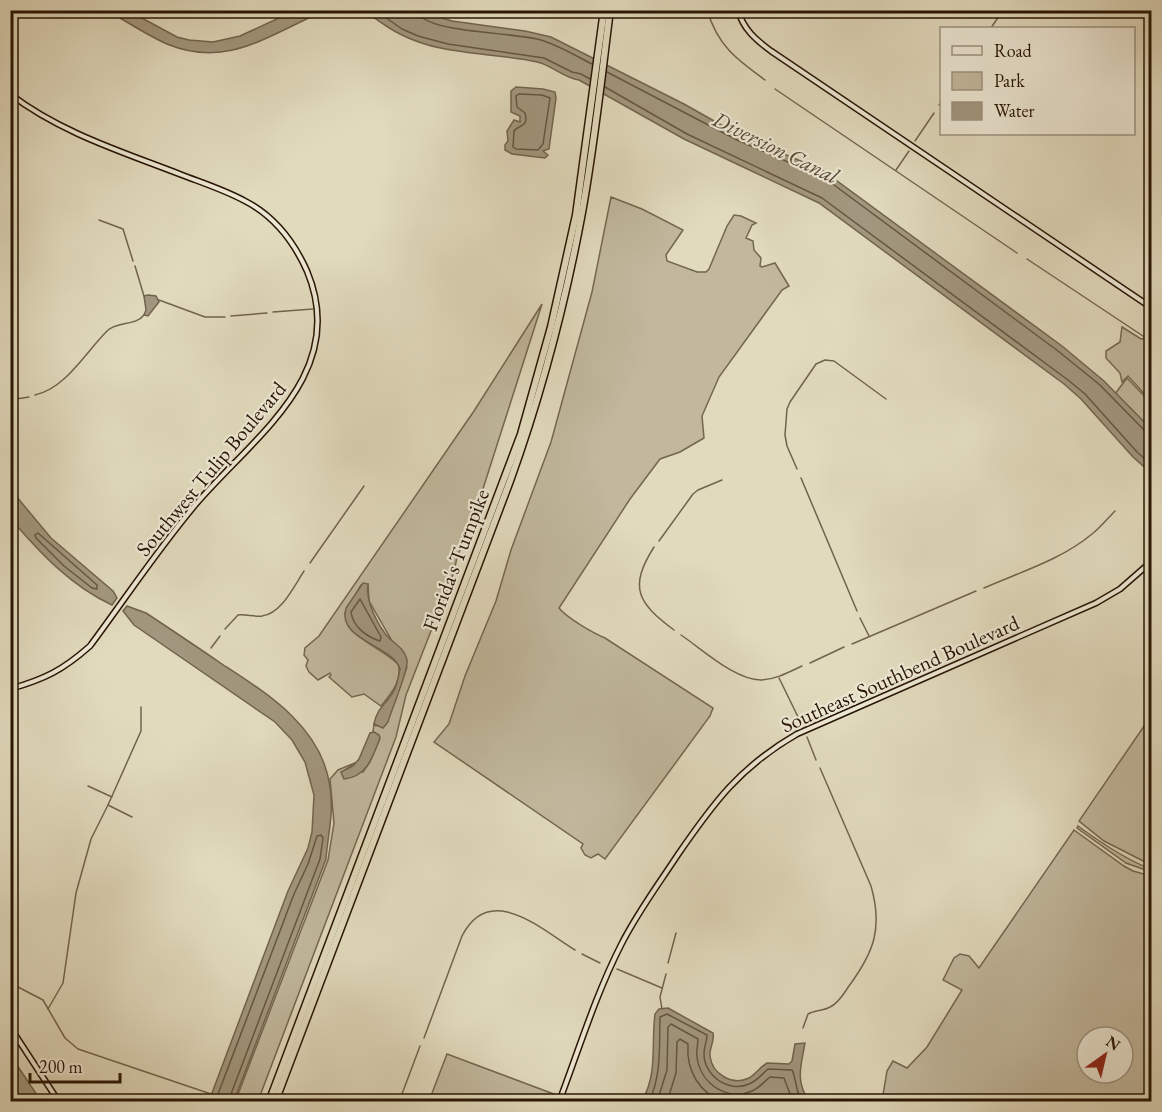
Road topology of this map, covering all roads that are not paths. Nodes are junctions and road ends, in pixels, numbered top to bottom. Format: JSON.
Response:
{"nodes":[{"id":1,"x":604,"y":10,"type":"edge"},
{"id":2,"x":610,"y":10,"type":"edge"},
{"id":3,"x":738,"y":10,"type":"edge"},
{"id":4,"x":602,"y":54,"type":"junction"},
{"id":5,"x":10,"y":94,"type":"edge"},
{"id":6,"x":596,"y":94,"type":"junction"},
{"id":7,"x":1152,"y":308,"type":"edge"},
{"id":8,"x":1152,"y":561,"type":"edge"},
{"id":9,"x":10,"y":689,"type":"edge"},
{"id":10,"x":10,"y":1027,"type":"edge"},
{"id":11,"x":59,"y":1101,"type":"edge"},
{"id":12,"x":269,"y":1101,"type":"edge"},
{"id":13,"x":275,"y":1101,"type":"edge"},
{"id":14,"x":559,"y":1101,"type":"edge"}],
"edges":[{"from":1,"to":4,"type":"highway","name":"Florida's Turnpike"},
{"from":2,"to":4,"type":"highway","name":"Florida's Turnpike"},
{"from":3,"to":7,"type":"street"},
{"from":4,"to":6,"type":"highway","name":"Florida's Turnpike"},
{"from":5,"to":9,"type":"street","name":"Southwest Tulip Boulevard"},
{"from":6,"to":12,"type":"highway","name":"Florida's Turnpike"},
{"from":6,"to":13,"type":"highway","name":"Florida's Turnpike"},
{"from":8,"to":14,"type":"street","name":"Southeast Southbend Boulevard"},
{"from":10,"to":11,"type":"street"}]}
